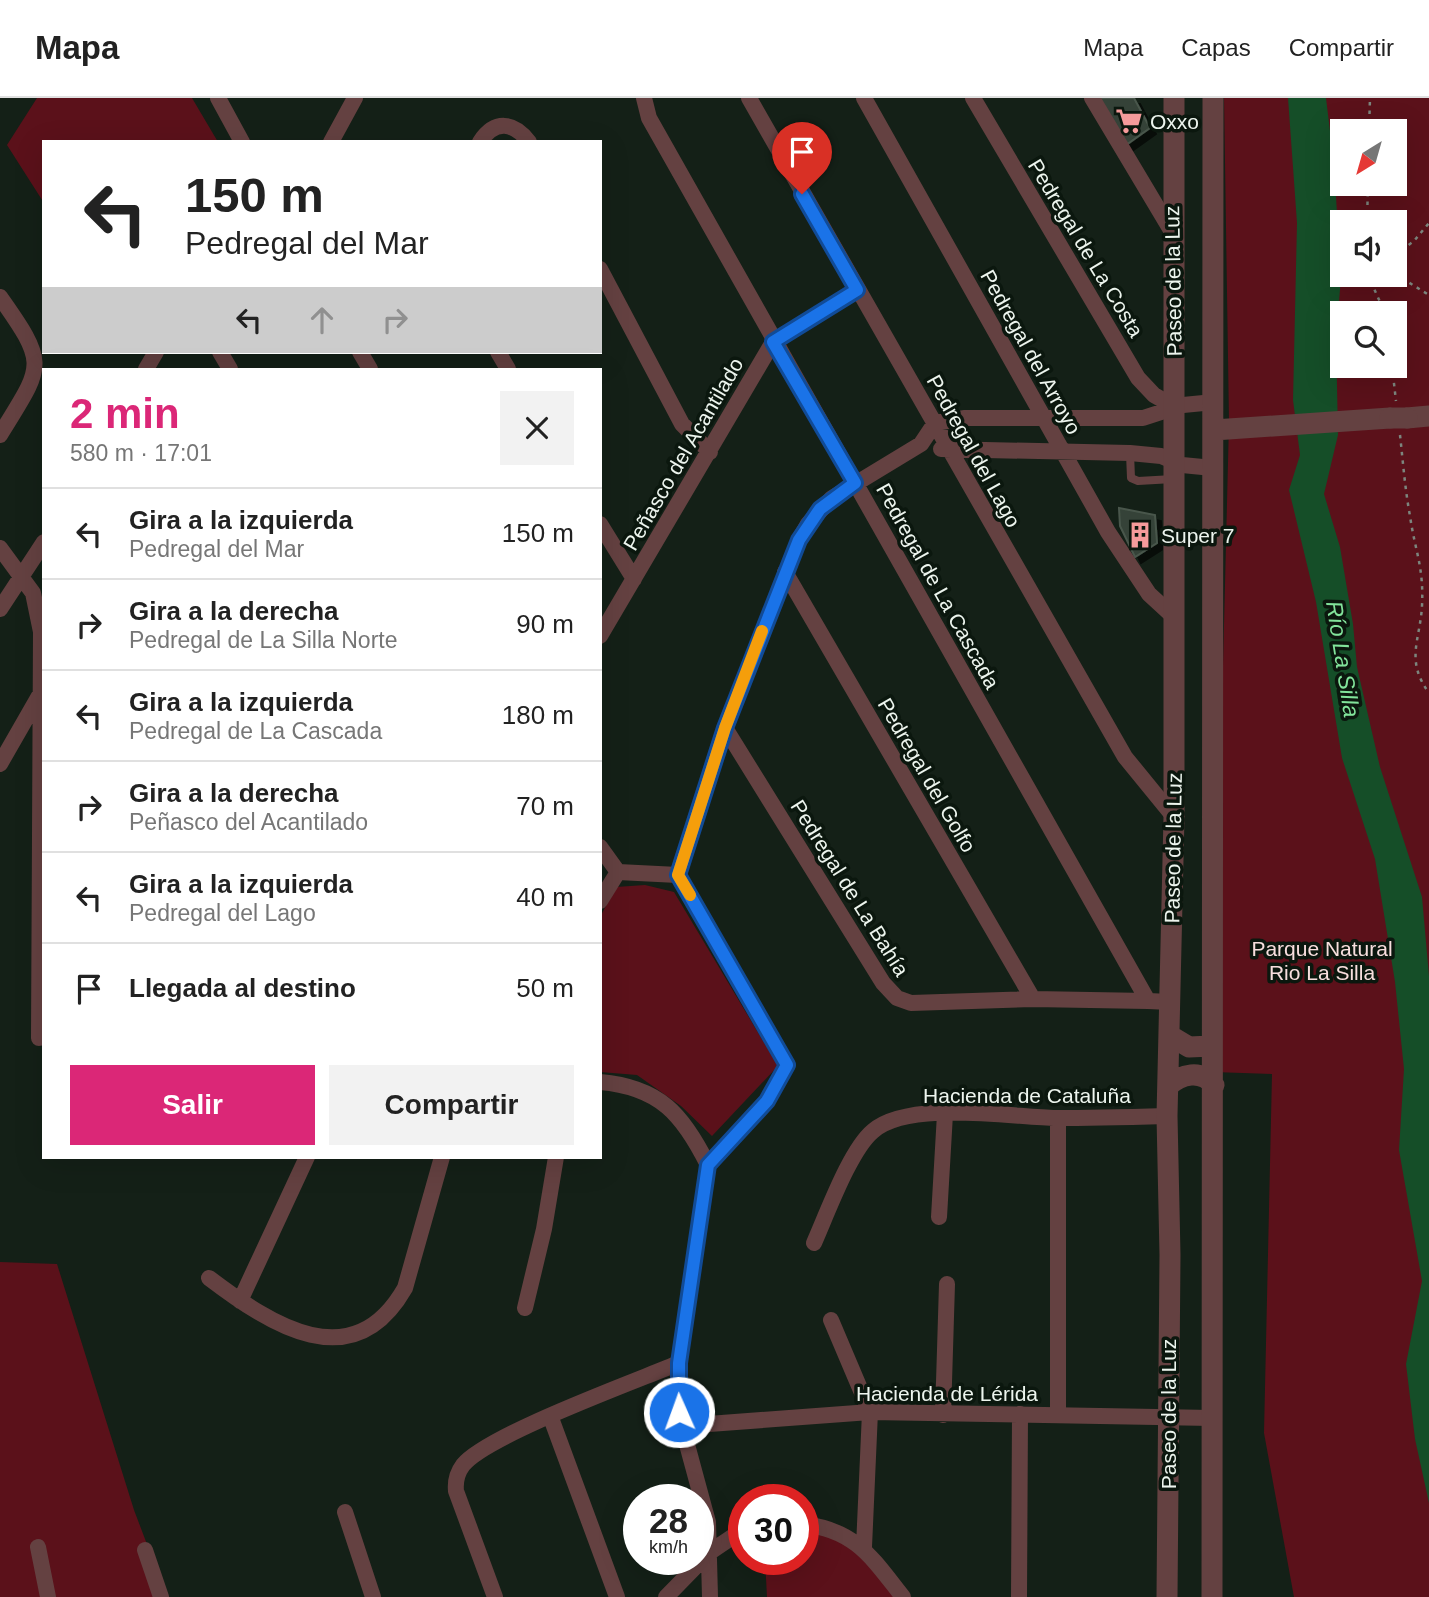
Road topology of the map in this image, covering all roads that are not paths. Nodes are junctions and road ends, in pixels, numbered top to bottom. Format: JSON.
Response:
{"nodes":[{"id":1,"x":218,"y":98,"type":"edge"},
{"id":2,"x":355,"y":98,"type":"edge"},
{"id":3,"x":644,"y":98,"type":"edge"},
{"id":4,"x":750,"y":98,"type":"edge"},
{"id":5,"x":864,"y":98,"type":"edge"},
{"id":6,"x":973,"y":98,"type":"edge"},
{"id":7,"x":1092,"y":98,"type":"edge"},
{"id":8,"x":1174,"y":98,"type":"edge"},
{"id":9,"x":1213,"y":98,"type":"edge"},
{"id":10,"x":241,"y":140,"type":"edge"},
{"id":11,"x":332,"y":140,"type":"edge"},
{"id":12,"x":482,"y":140,"type":"edge"},
{"id":13,"x":528,"y":140,"type":"edge"},
{"id":14,"x":1172,"y":232,"type":"junction"},
{"id":15,"x":602,"y":273,"type":"edge"},
{"id":16,"x":857,"y":290,"type":"junction"},
{"id":17,"x":0,"y":297,"type":"edge"},
{"id":18,"x":773,"y":342,"type":"junction"},
{"id":19,"x":1214,"y":402,"type":"junction"},
{"id":20,"x":1175,"y":407,"type":"junction"},
{"id":21,"x":1406,"y":417,"type":"edge"},
{"id":22,"x":1043,"y":418,"type":"junction"},
{"id":23,"x":935,"y":423,"type":"junction"},
{"id":24,"x":2,"y":428,"type":"edge"},
{"id":25,"x":1221,"y":429,"type":"junction"},
{"id":26,"x":921,"y":444,"type":"junction"},
{"id":27,"x":948,"y":451,"type":"junction"},
{"id":28,"x":1062,"y":451,"type":"junction"},
{"id":29,"x":710,"y":452,"type":"junction"},
{"id":30,"x":1129,"y":453,"type":"junction"},
{"id":31,"x":1213,"y":468,"type":"junction"},
{"id":32,"x":1176,"y":471,"type":"junction"},
{"id":33,"x":855,"y":483,"type":"junction"},
{"id":34,"x":602,"y":527,"type":"edge"},
{"id":35,"x":42,"y":545,"type":"edge"},
{"id":36,"x":0,"y":548,"type":"edge"},
{"id":37,"x":785,"y":572,"type":"junction"},
{"id":38,"x":21,"y":577,"type":"junction"},
{"id":39,"x":634,"y":579,"type":"junction"},
{"id":40,"x":0,"y":609,"type":"edge"},
{"id":41,"x":1174,"y":617,"type":"junction"},
{"id":42,"x":602,"y":633,"type":"edge"},
{"id":43,"x":40,"y":694,"type":"junction"},
{"id":44,"x":725,"y":728,"type":"junction"},
{"id":45,"x":0,"y":764,"type":"edge"},
{"id":46,"x":1174,"y":817,"type":"junction"},
{"id":47,"x":602,"y":850,"type":"edge"},
{"id":48,"x":618,"y":872,"type":"junction"},
{"id":49,"x":678,"y":875,"type":"junction"},
{"id":50,"x":602,"y":898,"type":"edge"},
{"id":51,"x":1033,"y":999,"type":"junction"},
{"id":52,"x":1148,"y":1001,"type":"junction"},
{"id":53,"x":1170,"y":1003,"type":"junction"},
{"id":54,"x":1170,"y":1035,"type":"junction"},
{"id":55,"x":39,"y":1038,"type":"dead end"},
{"id":56,"x":1212,"y":1046,"type":"junction"},
{"id":57,"x":602,"y":1082,"type":"edge"},
{"id":58,"x":1214,"y":1085,"type":"junction"},
{"id":59,"x":1168,"y":1086,"type":"junction"},
{"id":60,"x":945,"y":1114,"type":"junction"},
{"id":61,"x":1167,"y":1116,"type":"junction"},
{"id":62,"x":1058,"y":1118,"type":"junction"},
{"id":63,"x":306,"y":1159,"type":"edge"},
{"id":64,"x":441,"y":1159,"type":"edge"},
{"id":65,"x":556,"y":1159,"type":"edge"},
{"id":66,"x":708,"y":1165,"type":"junction"},
{"id":67,"x":939,"y":1217,"type":"dead end"},
{"id":68,"x":814,"y":1243,"type":"dead end"},
{"id":69,"x":209,"y":1278,"type":"dead end"},
{"id":70,"x":947,"y":1284,"type":"dead end"},
{"id":71,"x":240,"y":1301,"type":"junction"},
{"id":72,"x":525,"y":1308,"type":"dead end"},
{"id":73,"x":831,"y":1320,"type":"dead end"},
{"id":74,"x":679,"y":1363,"type":"junction"},
{"id":75,"x":870,"y":1412,"type":"junction"},
{"id":76,"x":1020,"y":1414,"type":"junction"},
{"id":77,"x":943,"y":1415,"type":"junction"},
{"id":78,"x":1058,"y":1415,"type":"junction"},
{"id":79,"x":1168,"y":1415,"type":"junction"},
{"id":80,"x":551,"y":1418,"type":"junction"},
{"id":81,"x":1212,"y":1418,"type":"junction"},
{"id":82,"x":682,"y":1426,"type":"junction"},
{"id":83,"x":698,"y":1484,"type":"edge"},
{"id":84,"x":345,"y":1512,"type":"dead end"},
{"id":85,"x":819,"y":1528,"type":"edge"},
{"id":86,"x":37,"y":1547,"type":"dead end"},
{"id":87,"x":864,"y":1547,"type":"junction"},
{"id":88,"x":145,"y":1550,"type":"dead end"},
{"id":89,"x":688,"y":1575,"type":"edge"},
{"id":90,"x":710,"y":1575,"type":"edge"},
{"id":91,"x":48,"y":1597,"type":"edge"},
{"id":92,"x":161,"y":1597,"type":"edge"},
{"id":93,"x":373,"y":1597,"type":"edge"},
{"id":94,"x":495,"y":1597,"type":"edge"},
{"id":95,"x":617,"y":1597,"type":"edge"},
{"id":96,"x":666,"y":1597,"type":"edge"},
{"id":97,"x":710,"y":1597,"type":"edge"},
{"id":98,"x":903,"y":1597,"type":"edge"},
{"id":99,"x":1019,"y":1597,"type":"edge"},
{"id":100,"x":1167,"y":1597,"type":"edge"},
{"id":101,"x":1212,"y":1597,"type":"edge"}],
"edges":[{"from":1,"to":10,"type":"street"},
{"from":2,"to":11,"type":"street"},
{"from":3,"to":18,"type":"street","name":"Pedregal de La Cascada"},
{"from":4,"to":16,"type":"street","name":"Pedregal del Lago"},
{"from":5,"to":22,"type":"street","name":"Pedregal del Arroyo"},
{"from":6,"to":20,"type":"street","name":"Pedregal de La Costa"},
{"from":7,"to":14,"type":"street"},
{"from":8,"to":14,"type":"street","name":"Paseo de la Luz"},
{"from":9,"to":19,"type":"street","name":"Paseo de la Luz"},
{"from":12,"to":13,"type":"street"},
{"from":14,"to":20,"type":"street","name":"Paseo de la Luz"},
{"from":15,"to":29,"type":"street"},
{"from":16,"to":18,"type":"street","name":"Peñasco del Acantilado"},
{"from":16,"to":23,"type":"street","name":"Pedregal del Lago"},
{"from":17,"to":24,"type":"street"},
{"from":18,"to":29,"type":"street","name":"Peñasco del Acantilado"},
{"from":18,"to":33,"type":"street","name":"Pedregal de La Cascada"},
{"from":19,"to":20,"type":"street"},
{"from":19,"to":25,"type":"street","name":"Paseo de la Luz"},
{"from":20,"to":22,"type":"street"},
{"from":20,"to":32,"type":"street","name":"Paseo de la Luz"},
{"from":21,"to":25,"type":"street"},
{"from":22,"to":23,"type":"street"},
{"from":22,"to":28,"type":"street","name":"Pedregal del Arroyo"},
{"from":23,"to":26,"type":"street"},
{"from":23,"to":27,"type":"street","name":"Pedregal del Lago"},
{"from":25,"to":31,"type":"street","name":"Paseo de la Luz"},
{"from":26,"to":27,"type":"street"},
{"from":26,"to":33,"type":"street"},
{"from":27,"to":28,"type":"street"},
{"from":27,"to":46,"type":"street","name":"Pedregal del Lago"},
{"from":28,"to":30,"type":"street"},
{"from":28,"to":41,"type":"street","name":"Pedregal del Arroyo"},
{"from":29,"to":39,"type":"street","name":"Peñasco del Acantilado"},
{"from":30,"to":32,"type":"street"},
{"from":30,"to":32,"type":"lane"},
{"from":31,"to":32,"type":"street"},
{"from":31,"to":56,"type":"street","name":"Paseo de la Luz"},
{"from":32,"to":41,"type":"street","name":"Paseo de la Luz"},
{"from":33,"to":37,"type":"street"},
{"from":33,"to":52,"type":"street","name":"Pedregal de La Cascada"},
{"from":34,"to":39,"type":"street"},
{"from":35,"to":38,"type":"street"},
{"from":36,"to":38,"type":"street"},
{"from":37,"to":44,"type":"street"},
{"from":37,"to":51,"type":"street","name":"Pedregal del Golfo"},
{"from":38,"to":40,"type":"street"},
{"from":38,"to":43,"type":"street"},
{"from":39,"to":42,"type":"street","name":"Peñasco del Acantilado"},
{"from":41,"to":46,"type":"street","name":"Paseo de la Luz"},
{"from":43,"to":45,"type":"street"},
{"from":43,"to":55,"type":"street"},
{"from":44,"to":49,"type":"street"},
{"from":44,"to":51,"type":"street","name":"Pedregal de La Bahía"},
{"from":46,"to":53,"type":"street","name":"Paseo de la Luz"},
{"from":47,"to":48,"type":"street"},
{"from":48,"to":49,"type":"street"},
{"from":48,"to":50,"type":"street"},
{"from":49,"to":66,"type":"street"},
{"from":51,"to":52,"type":"street","name":"Pedregal de La Bahía"},
{"from":52,"to":53,"type":"street"},
{"from":53,"to":54,"type":"street","name":"Paseo de la Luz"},
{"from":54,"to":56,"type":"street"},
{"from":54,"to":59,"type":"street","name":"Paseo de la Luz"},
{"from":56,"to":58,"type":"street","name":"Paseo de la Luz"},
{"from":57,"to":66,"type":"street"},
{"from":58,"to":59,"type":"street"},
{"from":58,"to":81,"type":"street","name":"Paseo de la Luz"},
{"from":59,"to":61,"type":"street","name":"Paseo de la Luz"},
{"from":60,"to":62,"type":"street","name":"Hacienda de Cataluña"},
{"from":60,"to":67,"type":"street"},
{"from":60,"to":68,"type":"street","name":"Hacienda de Cataluña"},
{"from":61,"to":62,"type":"street","name":"Hacienda de Cataluña"},
{"from":61,"to":79,"type":"street","name":"Paseo de la Luz"},
{"from":62,"to":78,"type":"street"},
{"from":63,"to":71,"type":"street"},
{"from":64,"to":71,"type":"street"},
{"from":65,"to":72,"type":"street"},
{"from":66,"to":74,"type":"street"},
{"from":69,"to":71,"type":"street"},
{"from":70,"to":77,"type":"street"},
{"from":73,"to":75,"type":"street"},
{"from":74,"to":80,"type":"street"},
{"from":74,"to":82,"type":"street"},
{"from":75,"to":77,"type":"street","name":"Hacienda de Lérida"},
{"from":75,"to":82,"type":"street","name":"Hacienda de Lérida"},
{"from":75,"to":87,"type":"street"},
{"from":76,"to":77,"type":"street","name":"Hacienda de Lérida"},
{"from":76,"to":78,"type":"street","name":"Hacienda de Lérida"},
{"from":76,"to":99,"type":"street"},
{"from":78,"to":79,"type":"street","name":"Hacienda de Lérida"},
{"from":79,"to":81,"type":"street","name":"Hacienda de Lérida"},
{"from":79,"to":100,"type":"street","name":"Paseo de la Luz"},
{"from":80,"to":94,"type":"street"},
{"from":80,"to":95,"type":"street"},
{"from":81,"to":101,"type":"street","name":"Paseo de la Luz"},
{"from":82,"to":83,"type":"street"},
{"from":84,"to":93,"type":"street"},
{"from":85,"to":87,"type":"street"},
{"from":86,"to":91,"type":"street"},
{"from":87,"to":98,"type":"street"},
{"from":88,"to":92,"type":"street"},
{"from":89,"to":96,"type":"street"},
{"from":90,"to":97,"type":"street"}]}
